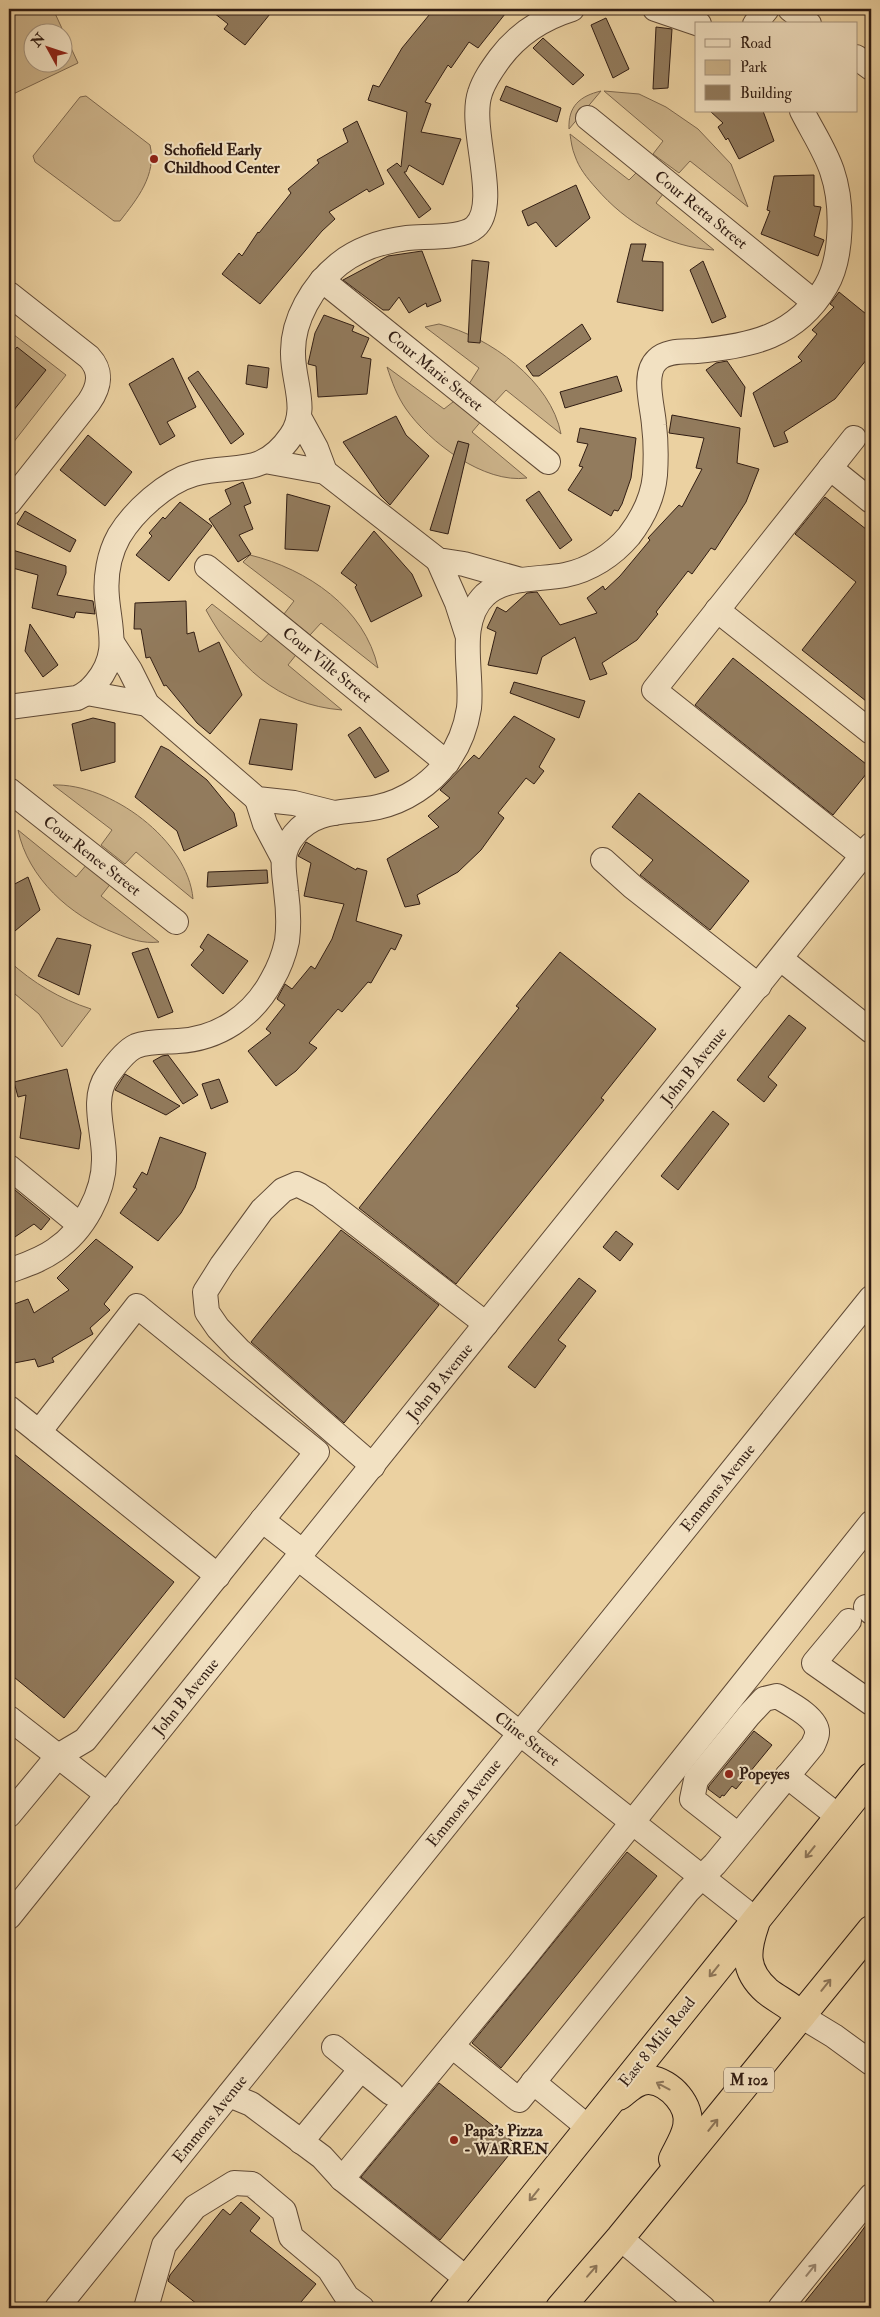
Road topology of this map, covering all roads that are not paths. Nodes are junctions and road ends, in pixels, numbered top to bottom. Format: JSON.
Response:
{"nodes":[{"id":1,"x":572,"y":9,"type":"edge"},
{"id":2,"x":654,"y":9,"type":"edge"},
{"id":3,"x":767,"y":9,"type":"edge"},
{"id":4,"x":757,"y":22,"type":"edge"},
{"id":5,"x":695,"y":23,"type":"edge"},
{"id":6,"x":858,"y":59,"type":"edge"},
{"id":7,"x":871,"y":68,"type":"edge"},
{"id":8,"x":802,"y":112,"type":"edge"},
{"id":9,"x":588,"y":118,"type":"dead end"},
{"id":10,"x":322,"y":280,"type":"junction"},
{"id":11,"x":9,"y":294,"type":"edge"},
{"id":12,"x":814,"y":302,"type":"junction"},
{"id":13,"x":299,"y":417,"type":"junction"},
{"id":14,"x":854,"y":438,"type":"dead end"},
{"id":15,"x":265,"y":461,"type":"junction"},
{"id":16,"x":548,"y":462,"type":"dead end"},
{"id":17,"x":830,"y":468,"type":"junction"},
{"id":18,"x":325,"y":472,"type":"junction"},
{"id":19,"x":871,"y":501,"type":"edge"},
{"id":20,"x":9,"y":503,"type":"edge"},
{"id":21,"x":438,"y":560,"type":"junction"},
{"id":22,"x":206,"y":567,"type":"dead end"},
{"id":23,"x":522,"y":580,"type":"junction"},
{"id":24,"x":717,"y":610,"type":"junction"},
{"id":25,"x":467,"y":634,"type":"junction"},
{"id":26,"x":112,"y":644,"type":"junction"},
{"id":27,"x":87,"y":693,"type":"junction"},
{"id":28,"x":147,"y":704,"type":"junction"},
{"id":29,"x":9,"y":707,"type":"edge"},
{"id":30,"x":871,"y":732,"type":"edge"},
{"id":31,"x":447,"y":763,"type":"junction"},
{"id":32,"x":9,"y":790,"type":"edge"},
{"id":33,"x":257,"y":799,"type":"junction"},
{"id":34,"x":334,"y":813,"type":"junction"},
{"id":35,"x":867,"y":851,"type":"edge"},
{"id":36,"x":603,"y":860,"type":"dead end"},
{"id":37,"x":284,"y":869,"type":"junction"},
{"id":38,"x":176,"y":922,"type":"dead end"},
{"id":39,"x":780,"y":959,"type":"junction"},
{"id":40,"x":759,"y":986,"type":"junction"},
{"id":41,"x":871,"y":1031,"type":"edge"},
{"id":42,"x":9,"y":1167,"type":"edge"},
{"id":43,"x":80,"y":1225,"type":"junction"},
{"id":44,"x":9,"y":1270,"type":"edge"},
{"id":45,"x":871,"y":1298,"type":"edge"},
{"id":46,"x":486,"y":1324,"type":"junction"},
{"id":47,"x":9,"y":1408,"type":"edge"},
{"id":48,"x":39,"y":1432,"type":"junction"},
{"id":49,"x":372,"y":1466,"type":"junction"},
{"id":50,"x":262,"y":1520,"type":"junction"},
{"id":51,"x":871,"y":1523,"type":"edge"},
{"id":52,"x":301,"y":1555,"type":"junction"},
{"id":53,"x":218,"y":1576,"type":"junction"},
{"id":54,"x":862,"y":1613,"type":"edge"},
{"id":55,"x":871,"y":1703,"type":"edge"},
{"id":56,"x":9,"y":1718,"type":"edge"},
{"id":57,"x":520,"y":1733,"type":"junction"},
{"id":58,"x":58,"y":1756,"type":"junction"},
{"id":59,"x":787,"y":1776,"type":"junction"},
{"id":60,"x":871,"y":1777,"type":"edge"},
{"id":61,"x":108,"y":1794,"type":"junction"},
{"id":62,"x":9,"y":1815,"type":"edge"},
{"id":63,"x":839,"y":1817,"type":"junction"},
{"id":64,"x":633,"y":1822,"type":"junction"},
{"id":65,"x":738,"y":1835,"type":"junction"},
{"id":66,"x":701,"y":1875,"type":"junction"},
{"id":67,"x":9,"y":1917,"type":"edge"},
{"id":68,"x":756,"y":1920,"type":"junction"},
{"id":69,"x":871,"y":1930,"type":"edge"},
{"id":70,"x":801,"y":2016,"type":"junction"},
{"id":71,"x":452,"y":2046,"type":"junction"},
{"id":72,"x":334,"y":2047,"type":"dead end"},
{"id":73,"x":871,"y":2063,"type":"edge"},
{"id":74,"x":361,"y":2069,"type":"junction"},
{"id":75,"x":533,"y":2082,"type":"junction"},
{"id":76,"x":391,"y":2093,"type":"dead end"},
{"id":77,"x":229,"y":2095,"type":"junction"},
{"id":78,"x":589,"y":2128,"type":"junction"},
{"id":79,"x":302,"y":2142,"type":"junction"},
{"id":80,"x":342,"y":2179,"type":"junction"},
{"id":81,"x":871,"y":2196,"type":"edge"},
{"id":82,"x":624,"y":2234,"type":"junction"},
{"id":83,"x":467,"y":2279,"type":"junction"},
{"id":84,"x":349,"y":2305,"type":"edge"},
{"id":85,"x":57,"y":2308,"type":"edge"},
{"id":86,"x":147,"y":2308,"type":"edge"},
{"id":87,"x":444,"y":2308,"type":"edge"},
{"id":88,"x":560,"y":2308,"type":"edge"},
{"id":89,"x":703,"y":2308,"type":"edge"},
{"id":90,"x":780,"y":2308,"type":"edge"}],
"edges":[{"from":1,"to":10,"type":"street"},
{"from":2,"to":5,"type":"street"},
{"from":3,"to":4,"type":"street"},
{"from":6,"to":7,"type":"street"},
{"from":8,"to":12,"type":"street"},
{"from":9,"to":12,"type":"street","name":"Cour Retta Street"},
{"from":10,"to":13,"type":"street"},
{"from":10,"to":16,"type":"street","name":"Cour Marie Street"},
{"from":11,"to":20,"type":"street"},
{"from":12,"to":23,"type":"street"},
{"from":13,"to":15,"type":"street"},
{"from":13,"to":18,"type":"street"},
{"from":14,"to":17,"type":"street"},
{"from":15,"to":18,"type":"street"},
{"from":15,"to":26,"type":"street"},
{"from":17,"to":19,"type":"street"},
{"from":17,"to":24,"type":"street"},
{"from":18,"to":21,"type":"street"},
{"from":21,"to":23,"type":"street"},
{"from":21,"to":25,"type":"street"},
{"from":22,"to":31,"type":"street","name":"Cour Ville Street"},
{"from":23,"to":25,"type":"street"},
{"from":24,"to":30,"type":"street"},
{"from":24,"to":35,"type":"street"},
{"from":25,"to":31,"type":"street"},
{"from":26,"to":27,"type":"street"},
{"from":26,"to":28,"type":"street"},
{"from":27,"to":28,"type":"street"},
{"from":27,"to":29,"type":"street"},
{"from":28,"to":33,"type":"street"},
{"from":31,"to":34,"type":"street"},
{"from":32,"to":38,"type":"street","name":"Cour Renee Street"},
{"from":33,"to":34,"type":"street"},
{"from":33,"to":37,"type":"street"},
{"from":34,"to":37,"type":"street"},
{"from":35,"to":39,"type":"street","name":"John B Avenue"},
{"from":36,"to":40,"type":"street"},
{"from":37,"to":43,"type":"street"},
{"from":39,"to":40,"type":"street","name":"John B Avenue"},
{"from":39,"to":41,"type":"street"},
{"from":40,"to":46,"type":"street","name":"John B Avenue"},
{"from":42,"to":43,"type":"street"},
{"from":43,"to":44,"type":"street"},
{"from":45,"to":57,"type":"street","name":"Emmons Avenue"},
{"from":46,"to":49,"type":"street","name":"John B Avenue"},
{"from":46,"to":49,"type":"street"},
{"from":47,"to":48,"type":"street"},
{"from":48,"to":50,"type":"street"},
{"from":48,"to":53,"type":"street"},
{"from":49,"to":52,"type":"street","name":"John B Avenue"},
{"from":50,"to":52,"type":"street","name":"Cline Street"},
{"from":50,"to":53,"type":"street"},
{"from":51,"to":64,"type":"street"},
{"from":52,"to":57,"type":"street","name":"Cline Street"},
{"from":52,"to":61,"type":"street","name":"John B Avenue"},
{"from":53,"to":58,"type":"street"},
{"from":54,"to":55,"type":"street"},
{"from":56,"to":58,"type":"street"},
{"from":57,"to":64,"type":"street","name":"Cline Street"},
{"from":57,"to":77,"type":"street","name":"Emmons Avenue"},
{"from":58,"to":61,"type":"street"},
{"from":58,"to":62,"type":"street"},
{"from":59,"to":63,"type":"street"},
{"from":59,"to":65,"type":"street"},
{"from":59,"to":65,"type":"street"},
{"from":60,"to":63,"type":"highway","name":"East 8 Mile Road"},
{"from":61,"to":67,"type":"street","name":"John B Avenue"},
{"from":63,"to":68,"type":"highway","name":"East 8 Mile Road","one_way":true},
{"from":64,"to":66,"type":"street","name":"Cline Street"},
{"from":64,"to":71,"type":"street"},
{"from":65,"to":66,"type":"street"},
{"from":66,"to":68,"type":"street","name":"Cline Street"},
{"from":66,"to":75,"type":"street"},
{"from":68,"to":70,"type":"highway"},
{"from":68,"to":78,"type":"highway","name":"East 8 Mile Road","one_way":true},
{"from":70,"to":69,"type":"highway","number":"M 102","one_way":true},
{"from":70,"to":73,"type":"street"},
{"from":82,"to":70,"type":"highway","number":"M 102","one_way":true},
{"from":71,"to":75,"type":"street"},
{"from":71,"to":80,"type":"street"},
{"from":72,"to":74,"type":"street"},
{"from":74,"to":76,"type":"street"},
{"from":74,"to":79,"type":"street"},
{"from":75,"to":78,"type":"street"},
{"from":77,"to":79,"type":"street"},
{"from":77,"to":85,"type":"street","name":"Emmons Avenue"},
{"from":82,"to":78,"type":"highway","one_way":true},
{"from":78,"to":83,"type":"highway","name":"East 8 Mile Road","one_way":true},
{"from":79,"to":80,"type":"street"},
{"from":80,"to":83,"type":"street"},
{"from":90,"to":81,"type":"street","one_way":true},
{"from":88,"to":82,"type":"highway","number":"M 102","one_way":true},
{"from":82,"to":89,"type":"street"},
{"from":83,"to":87,"type":"highway","name":"East 8 Mile Road"},
{"from":84,"to":86,"type":"street"}]}
